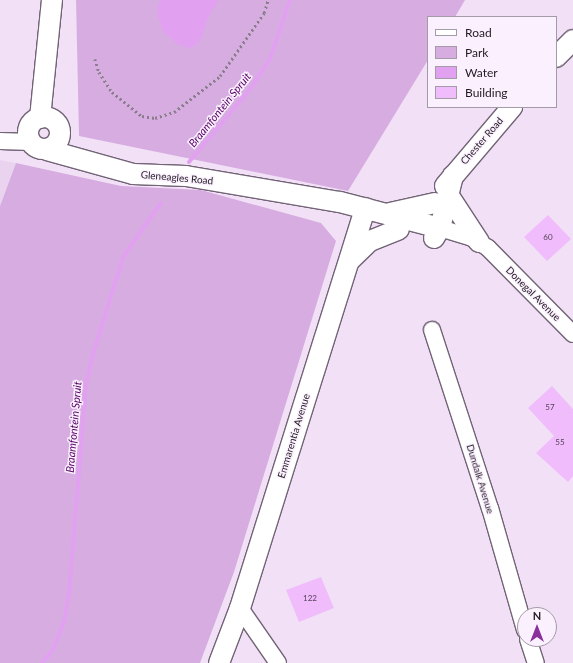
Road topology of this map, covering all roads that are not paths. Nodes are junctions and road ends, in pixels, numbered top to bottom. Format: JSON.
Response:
{"nodes":[{"id":1,"x":52,"y":0,"type":"edge"},
{"id":2,"x":573,"y":40,"type":"edge"},
{"id":3,"x":557,"y":56,"type":"edge"},
{"id":4,"x":511,"y":108,"type":"edge"},
{"id":5,"x":40,"y":118,"type":"junction"},
{"id":6,"x":60,"y":130,"type":"junction"},
{"id":7,"x":0,"y":141,"type":"edge"},
{"id":8,"x":39,"y":146,"type":"junction"},
{"id":9,"x":80,"y":159,"type":"junction"},
{"id":10,"x":442,"y":200,"type":"junction"},
{"id":11,"x":363,"y":214,"type":"junction"},
{"id":12,"x":386,"y":214,"type":"junction"},
{"id":13,"x":399,"y":229,"type":"junction"},
{"id":14,"x":432,"y":232,"type":"junction"},
{"id":15,"x":487,"y":248,"type":"junction"},
{"id":16,"x":347,"y":263,"type":"junction"},
{"id":17,"x":432,"y":330,"type":"dead end"},
{"id":18,"x":573,"y":334,"type":"edge"},
{"id":19,"x":518,"y":607,"type":"edge"},
{"id":20,"x":240,"y":608,"type":"junction"},
{"id":21,"x":531,"y":647,"type":"edge"},
{"id":22,"x":219,"y":663,"type":"edge"},
{"id":23,"x":278,"y":663,"type":"edge"},
{"id":24,"x":536,"y":663,"type":"edge"}],
"edges":[{"from":1,"to":5,"type":"street"},
{"from":2,"to":3,"type":"street"},
{"from":4,"to":10,"type":"street","name":"Chester Road"},
{"from":5,"to":6,"type":"street"},
{"from":5,"to":8,"type":"street"},
{"from":6,"to":8,"type":"street"},
{"from":6,"to":9,"type":"street"},
{"from":7,"to":8,"type":"street"},
{"from":8,"to":9,"type":"street","name":"Gleneagles Road"},
{"from":9,"to":11,"type":"street","name":"Gleneagles Road"},
{"from":10,"to":12,"type":"street"},
{"from":10,"to":14,"type":"street","name":"Chester Road"},
{"from":10,"to":15,"type":"street"},
{"from":11,"to":12,"type":"street","name":"Gleneagles Road"},
{"from":11,"to":13,"type":"street","name":"Gleneagles Road"},
{"from":11,"to":16,"type":"street","name":"Emmarentia Avenue"},
{"from":12,"to":14,"type":"street","name":"Gleneagles Road"},
{"from":13,"to":14,"type":"street","name":"Gleneagles Road"},
{"from":13,"to":16,"type":"street"},
{"from":14,"to":15,"type":"street"},
{"from":15,"to":18,"type":"street","name":"Donegal Avenue"},
{"from":16,"to":20,"type":"street","name":"Emmarentia Avenue"},
{"from":17,"to":19,"type":"street","name":"Dundalk Avenue"},
{"from":20,"to":22,"type":"street","name":"Emmarentia Avenue"},
{"from":20,"to":23,"type":"street"},
{"from":21,"to":24,"type":"street"}]}
